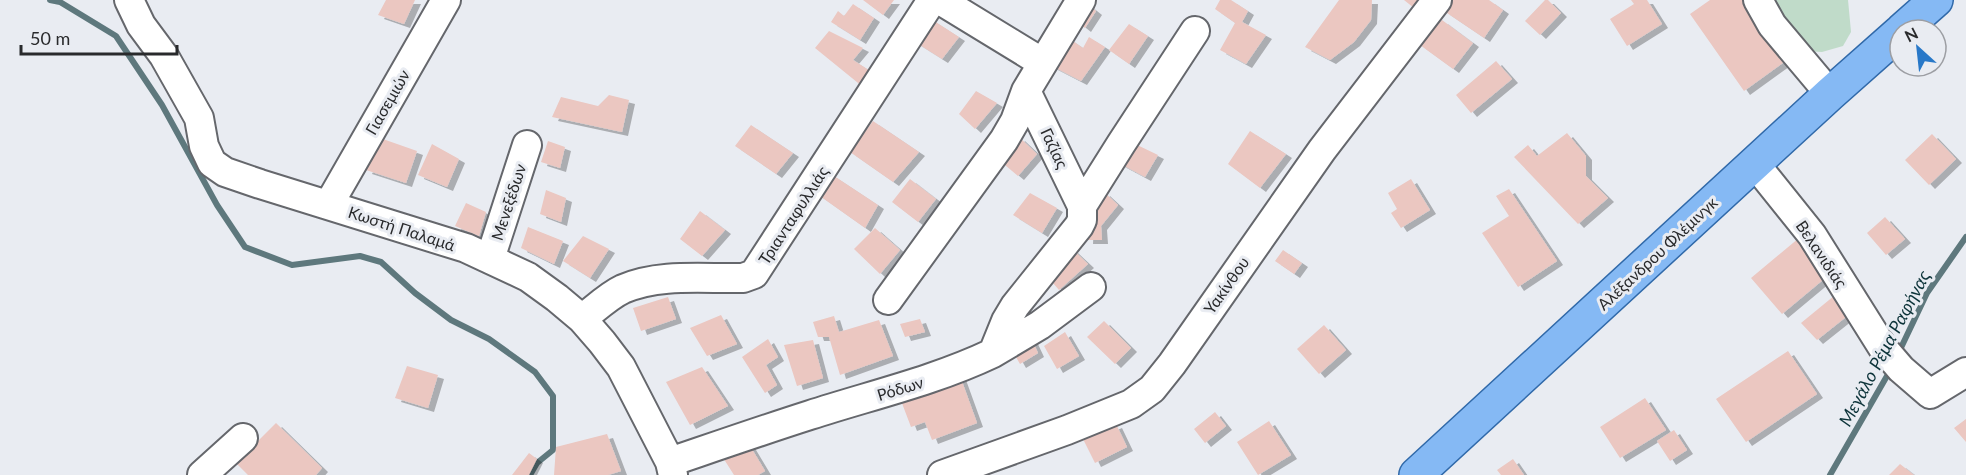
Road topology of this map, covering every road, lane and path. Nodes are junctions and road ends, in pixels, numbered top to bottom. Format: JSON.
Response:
{"nodes":[{"id":1,"x":129,"y":0,"type":"edge"},
{"id":2,"x":446,"y":0,"type":"edge"},
{"id":3,"x":932,"y":0,"type":"edge"},
{"id":4,"x":940,"y":0,"type":"edge"},
{"id":5,"x":1081,"y":0,"type":"edge"},
{"id":6,"x":1437,"y":0,"type":"edge"},
{"id":7,"x":1758,"y":0,"type":"edge"},
{"id":8,"x":1936,"y":0,"type":"edge"},
{"id":9,"x":1916,"y":18,"type":"edge"},
{"id":10,"x":1195,"y":31,"type":"dead end"},
{"id":11,"x":1888,"y":43,"type":"edge"},
{"id":12,"x":1043,"y":63,"type":"junction"},
{"id":13,"x":1026,"y":91,"type":"junction"},
{"id":14,"x":1830,"y":94,"type":"junction"},
{"id":15,"x":527,"y":145,"type":"dead end"},
{"id":16,"x":1755,"y":164,"type":"junction"},
{"id":17,"x":329,"y":204,"type":"junction"},
{"id":18,"x":1082,"y":206,"type":"junction"},
{"id":19,"x":490,"y":259,"type":"junction"},
{"id":20,"x":1091,"y":287,"type":"dead end"},
{"id":21,"x":888,"y":300,"type":"dead end"},
{"id":22,"x":582,"y":319,"type":"junction"},
{"id":23,"x":993,"y":353,"type":"junction"},
{"id":24,"x":1966,"y":372,"type":"edge"},
{"id":25,"x":243,"y":438,"type":"dead end"},
{"id":26,"x":671,"y":469,"type":"edge"},
{"id":27,"x":202,"y":475,"type":"edge"},
{"id":28,"x":942,"y":475,"type":"edge"},
{"id":29,"x":1416,"y":475,"type":"edge"}],
"edges":[{"from":1,"to":17,"type":"street","name":"Κωστή Παλαμά"},
{"from":2,"to":17,"type":"street","name":"Γιασεμιών"},
{"from":3,"to":22,"type":"street","name":"Τριανταφυλλιάς"},
{"from":4,"to":12,"type":"street"},
{"from":5,"to":12,"type":"street"},
{"from":6,"to":28,"type":"street","name":"Υακίνθου"},
{"from":7,"to":14,"type":"street"},
{"from":8,"to":9,"type":"main road","name":"Αλέξανδρου Φλέμινγκ"},
{"from":10,"to":18,"type":"street"},
{"from":11,"to":14,"type":"main road","name":"Αλέξανδρου Φλέμινγκ"},
{"from":12,"to":13,"type":"street"},
{"from":13,"to":18,"type":"street","name":"Γαζίας"},
{"from":13,"to":21,"type":"street"},
{"from":14,"to":16,"type":"main road","name":"Αλέξανδρου Φλέμινγκ"},
{"from":15,"to":19,"type":"street","name":"Μενεξέδων"},
{"from":16,"to":24,"type":"street","name":"Βελανιδιάς"},
{"from":16,"to":29,"type":"main road","name":"Αλέξανδρου Φλέμινγκ"},
{"from":17,"to":19,"type":"street","name":"Κωστή Παλαμά"},
{"from":18,"to":23,"type":"street"},
{"from":19,"to":22,"type":"street","name":"Κωστή Παλαμά"},
{"from":20,"to":23,"type":"street","name":"Ρόδων"},
{"from":22,"to":26,"type":"street","name":"Κωστή Παλαμά"},
{"from":23,"to":26,"type":"street","name":"Ρόδων"},
{"from":25,"to":27,"type":"street"}]}
